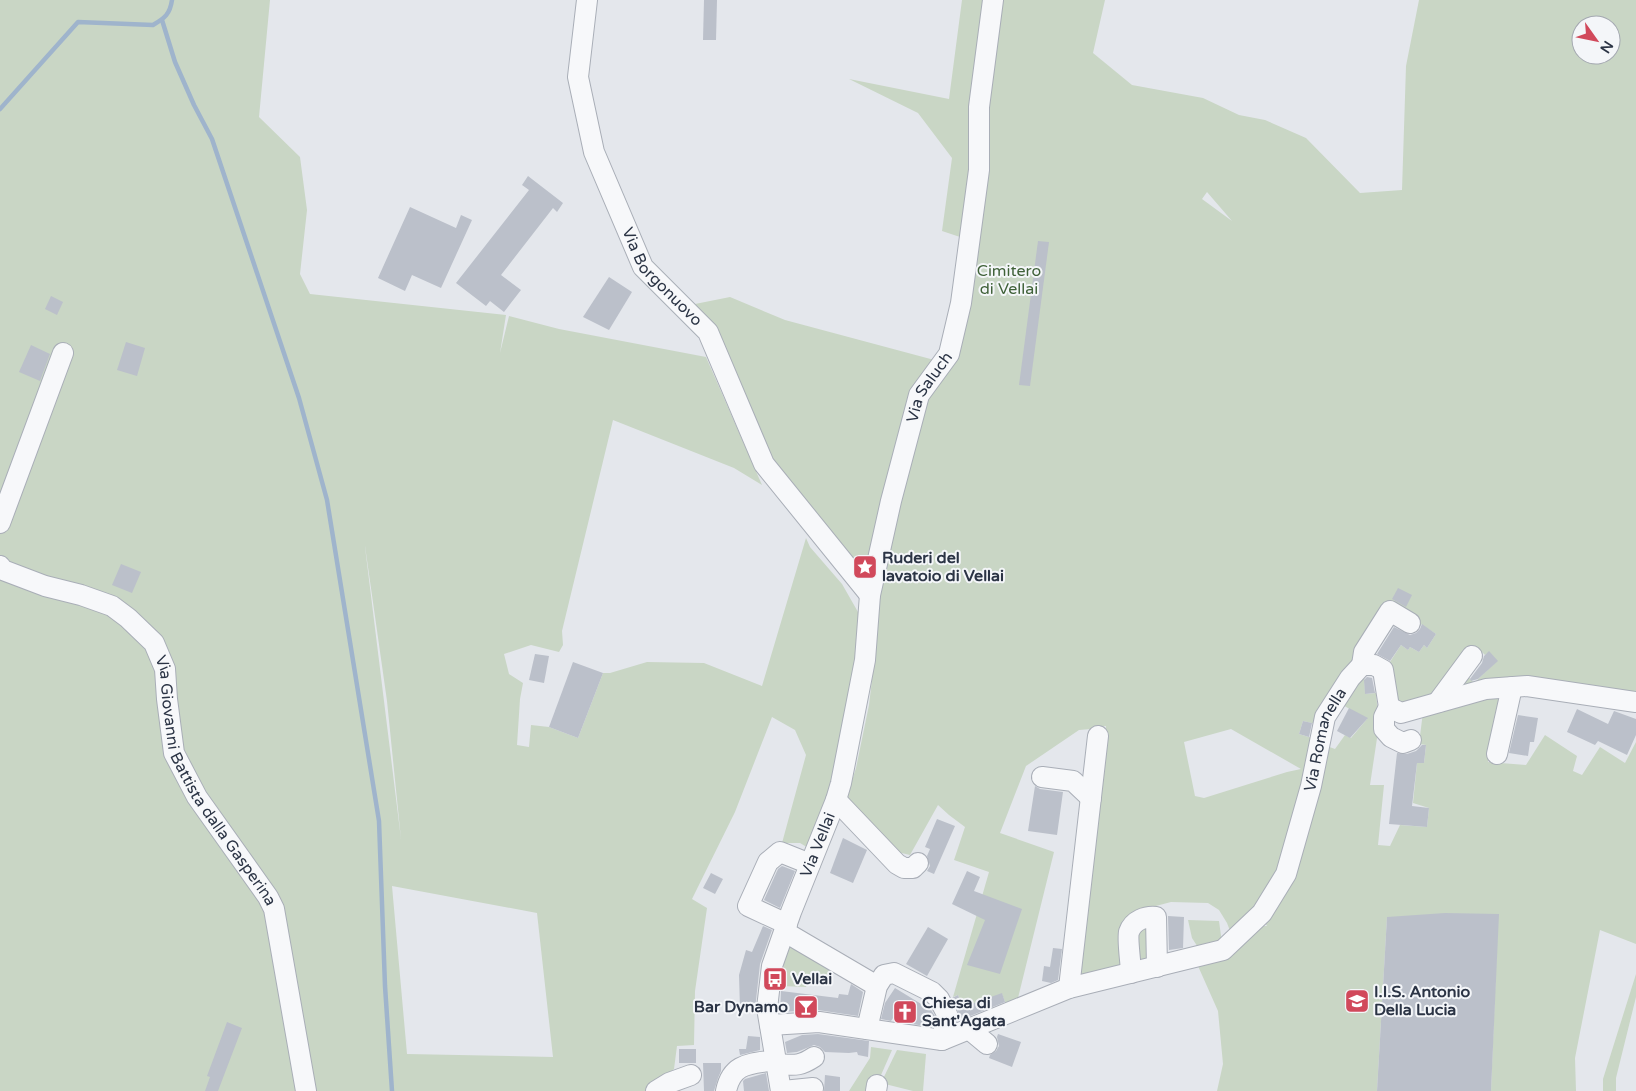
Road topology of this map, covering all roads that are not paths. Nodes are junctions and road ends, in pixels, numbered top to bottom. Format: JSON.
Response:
{"nodes":[{"id":1,"x":587,"y":0,"type":"edge"},
{"id":2,"x":993,"y":0,"type":"edge"},
{"id":3,"x":63,"y":353,"type":"dead end"},
{"id":4,"x":0,"y":523,"type":"edge"},
{"id":5,"x":0,"y":566,"type":"edge"},
{"id":6,"x":870,"y":595,"type":"junction"},
{"id":7,"x":1410,"y":623,"type":"dead end"},
{"id":8,"x":1472,"y":656,"type":"dead end"},
{"id":9,"x":1362,"y":666,"type":"junction"},
{"id":10,"x":1512,"y":687,"type":"junction"},
{"id":11,"x":1438,"y":702,"type":"junction"},
{"id":12,"x":1636,"y":702,"type":"edge"},
{"id":13,"x":1389,"y":707,"type":"junction"},
{"id":14,"x":1098,"y":736,"type":"dead end"},
{"id":15,"x":1411,"y":740,"type":"dead end"},
{"id":16,"x":1497,"y":754,"type":"dead end"},
{"id":17,"x":1042,"y":777,"type":"dead end"},
{"id":18,"x":1091,"y":798,"type":"junction"},
{"id":19,"x":836,"y":800,"type":"junction"},
{"id":20,"x":918,"y":863,"type":"dead end"},
{"id":21,"x":810,"y":864,"type":"junction"},
{"id":22,"x":786,"y":928,"type":"junction"},
{"id":23,"x":1157,"y":967,"type":"junction"},
{"id":24,"x":1131,"y":973,"type":"junction"},
{"id":25,"x":877,"y":986,"type":"junction"},
{"id":26,"x":1069,"y":988,"type":"junction"},
{"id":27,"x":770,"y":1025,"type":"junction"},
{"id":28,"x":867,"y":1029,"type":"junction"},
{"id":29,"x":969,"y":1029,"type":"junction"},
{"id":30,"x":942,"y":1040,"type":"junction"},
{"id":31,"x":987,"y":1044,"type":"dead end"},
{"id":32,"x":814,"y":1057,"type":"dead end"},
{"id":33,"x":776,"y":1062,"type":"junction"},
{"id":34,"x":691,"y":1075,"type":"dead end"},
{"id":35,"x":813,"y":1088,"type":"dead end"},
{"id":36,"x":306,"y":1091,"type":"edge"},
{"id":37,"x":656,"y":1091,"type":"edge"},
{"id":38,"x":726,"y":1091,"type":"edge"},
{"id":39,"x":782,"y":1091,"type":"edge"}],
"edges":[{"from":1,"to":6,"type":"street","name":"Via Borgonuovo"},
{"from":2,"to":6,"type":"street","name":"Via Saluch"},
{"from":3,"to":4,"type":"street"},
{"from":5,"to":36,"type":"street","name":"Via Giovanni Battista dalla Gasperina"},
{"from":6,"to":19,"type":"street","name":"Via Vellai"},
{"from":7,"to":9,"type":"street"},
{"from":8,"to":11,"type":"street"},
{"from":9,"to":13,"type":"street"},
{"from":9,"to":23,"type":"street","name":"Via Romanella"},
{"from":10,"to":11,"type":"street"},
{"from":10,"to":12,"type":"street"},
{"from":10,"to":16,"type":"street"},
{"from":11,"to":13,"type":"street"},
{"from":13,"to":15,"type":"street"},
{"from":14,"to":18,"type":"street"},
{"from":17,"to":18,"type":"street"},
{"from":18,"to":26,"type":"street"},
{"from":19,"to":20,"type":"street"},
{"from":19,"to":21,"type":"street","name":"Via Vellai"},
{"from":21,"to":22,"type":"street","name":"Via Vellai"},
{"from":21,"to":22,"type":"street"},
{"from":22,"to":25,"type":"street"},
{"from":22,"to":27,"type":"street","name":"Via Vellai"},
{"from":23,"to":24,"type":"street","name":"Via Romanella"},
{"from":23,"to":24,"type":"street"},
{"from":24,"to":26,"type":"street","name":"Via Romanella"},
{"from":25,"to":28,"type":"street"},
{"from":25,"to":30,"type":"street"},
{"from":26,"to":29,"type":"street","name":"Via Romanella"},
{"from":27,"to":28,"type":"street"},
{"from":27,"to":33,"type":"street","name":"Via Vellai"},
{"from":28,"to":30,"type":"street"},
{"from":29,"to":30,"type":"street","name":"Via Romanella"},
{"from":29,"to":31,"type":"street"},
{"from":32,"to":33,"type":"street"},
{"from":33,"to":38,"type":"street"},
{"from":33,"to":39,"type":"street","name":"Via Vellai"},
{"from":34,"to":37,"type":"street"},
{"from":35,"to":39,"type":"street"}]}
